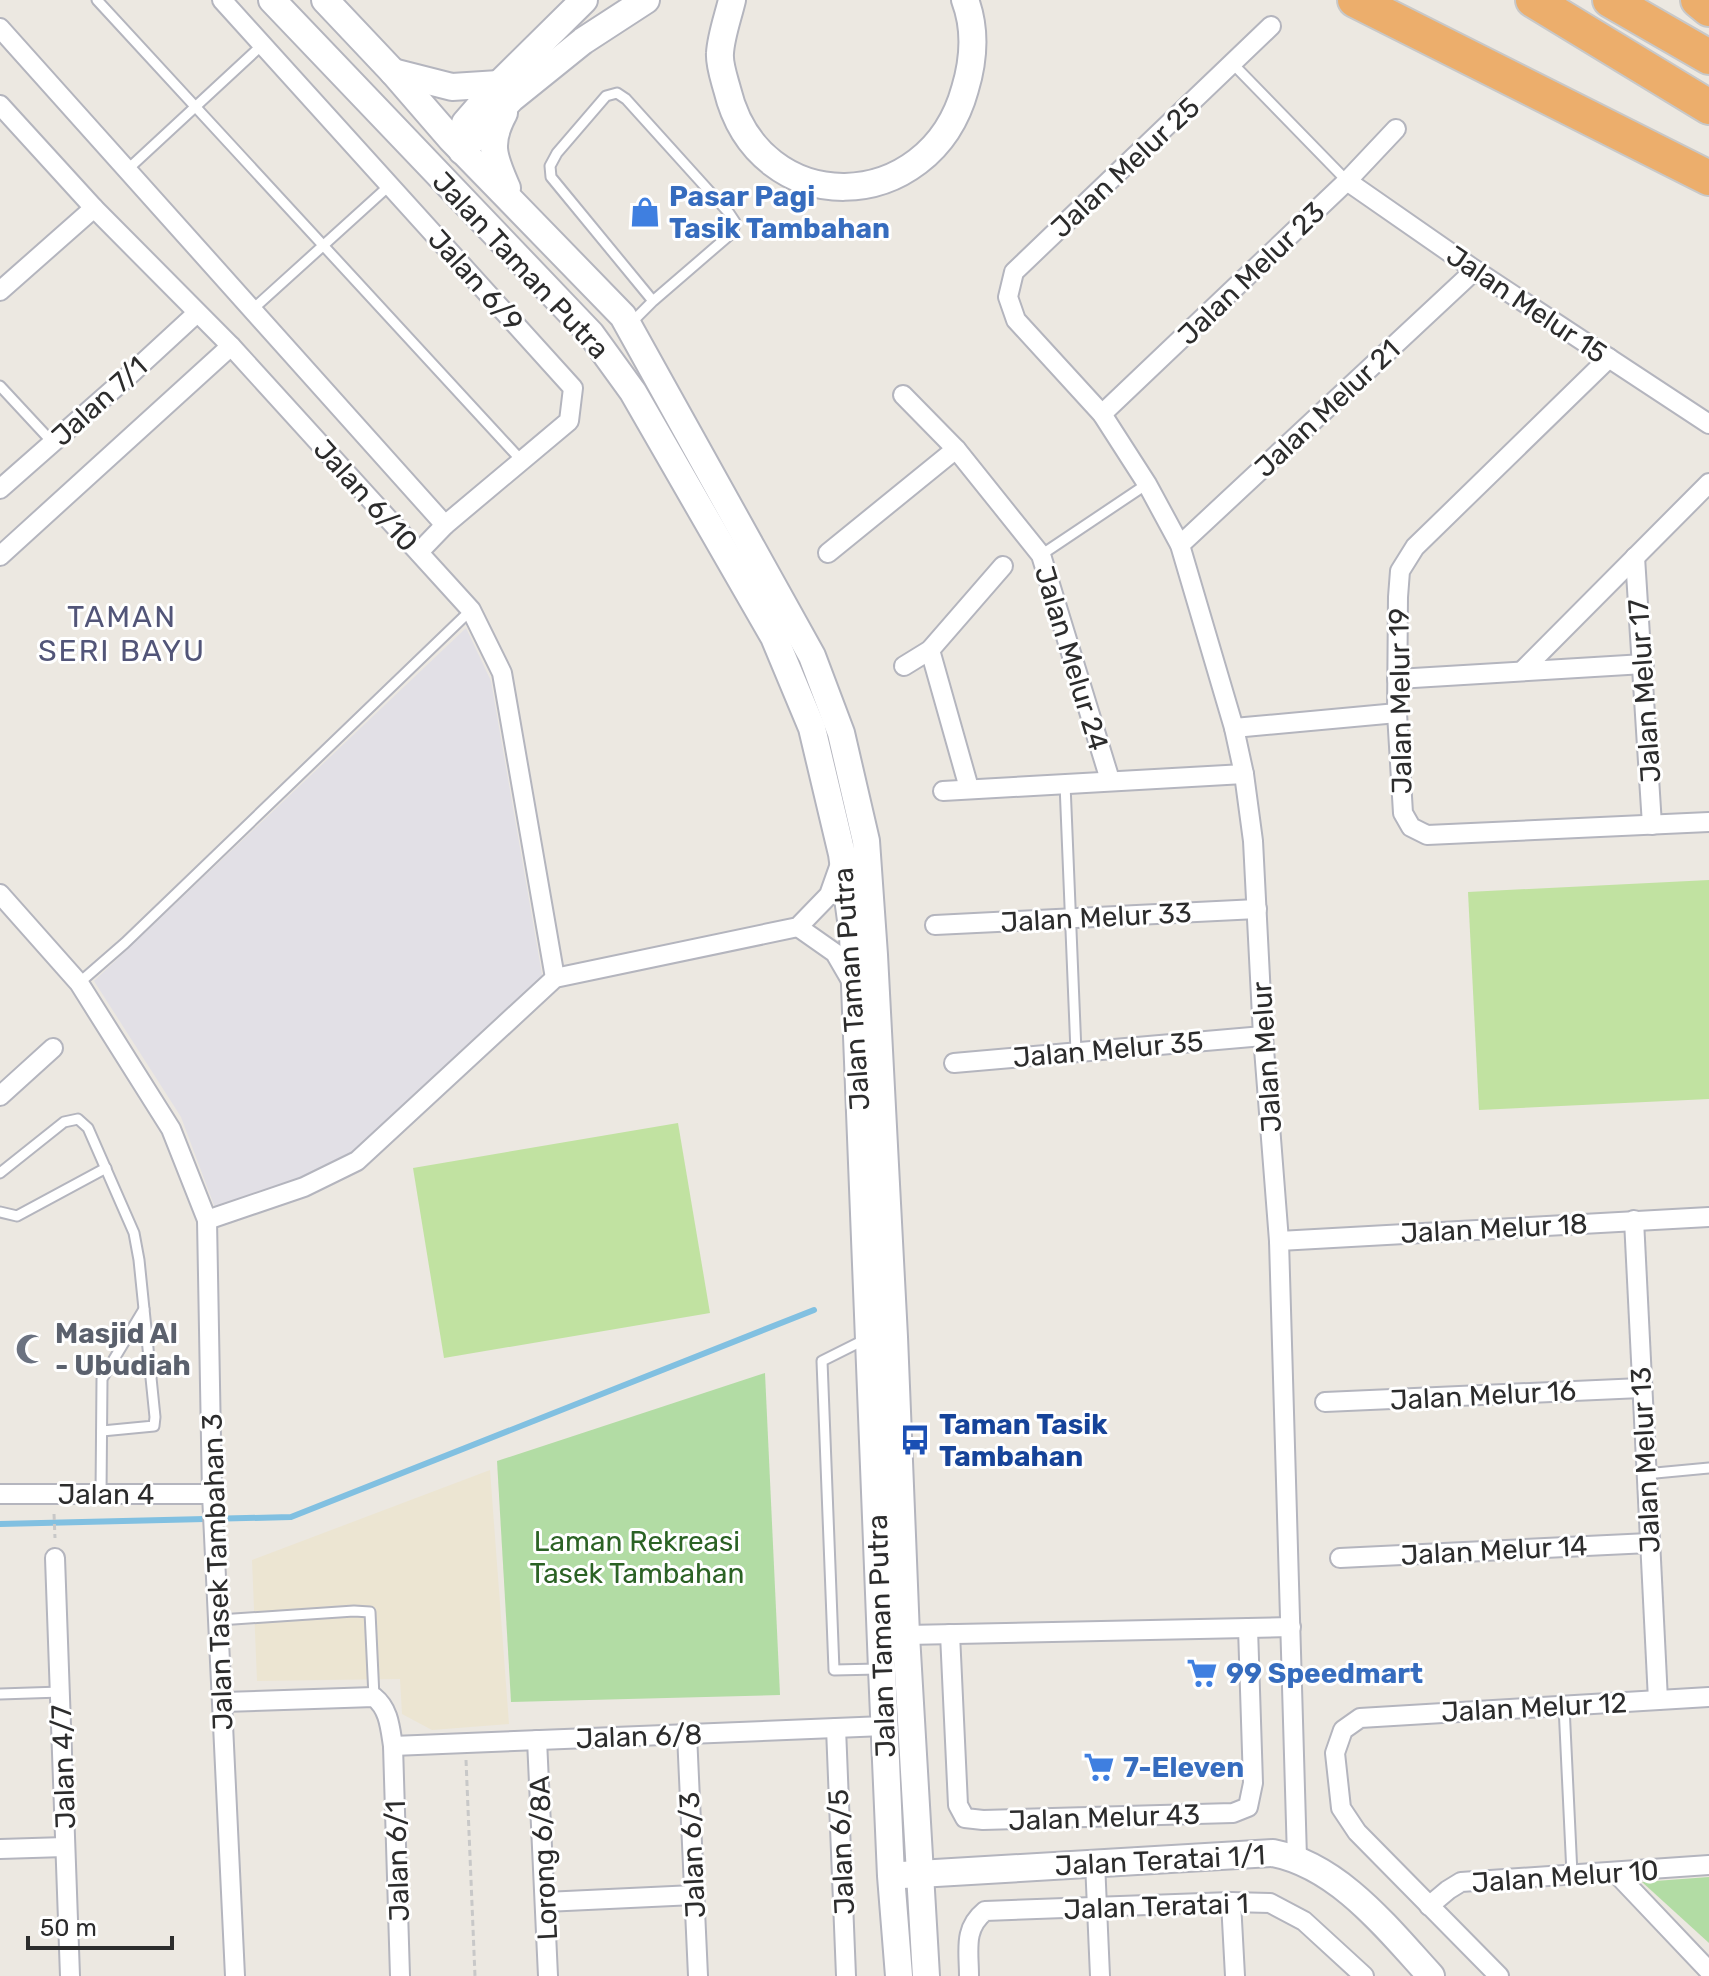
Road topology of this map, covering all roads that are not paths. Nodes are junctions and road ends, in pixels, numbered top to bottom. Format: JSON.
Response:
{"nodes":[{"id":1,"x":97,"y":0,"type":"edge"},
{"id":2,"x":222,"y":0,"type":"edge"},
{"id":3,"x":273,"y":0,"type":"edge"},
{"id":4,"x":325,"y":0,"type":"edge"},
{"id":5,"x":646,"y":0,"type":"edge"},
{"id":6,"x":732,"y":0,"type":"edge"},
{"id":7,"x":965,"y":0,"type":"edge"},
{"id":8,"x":1355,"y":0,"type":"edge"},
{"id":9,"x":1533,"y":0,"type":"edge"},
{"id":10,"x":1610,"y":0,"type":"edge"},
{"id":11,"x":1698,"y":0,"type":"edge"},
{"id":12,"x":575,"y":3,"type":"edge"},
{"id":13,"x":1709,"y":9,"type":"edge"},
{"id":14,"x":1271,"y":26,"type":"dead end"},
{"id":15,"x":0,"y":28,"type":"edge"},
{"id":16,"x":262,"y":45,"type":"junction"},
{"id":17,"x":1709,"y":57,"type":"edge"},
{"id":18,"x":1233,"y":64,"type":"junction"},
{"id":19,"x":393,"y":72,"type":"junction"},
{"id":20,"x":505,"y":92,"type":"junction"},
{"id":21,"x":0,"y":105,"type":"edge"},
{"id":22,"x":196,"y":106,"type":"junction"},
{"id":23,"x":1709,"y":107,"type":"edge"},
{"id":24,"x":1396,"y":129,"type":"dead end"},
{"id":25,"x":453,"y":148,"type":"junction"},
{"id":26,"x":127,"y":170,"type":"junction"},
{"id":27,"x":1709,"y":178,"type":"edge"},
{"id":28,"x":1347,"y":181,"type":"junction"},
{"id":29,"x":390,"y":185,"type":"junction"},
{"id":30,"x":512,"y":199,"type":"junction"},
{"id":31,"x":94,"y":208,"type":"junction"},
{"id":32,"x":323,"y":246,"type":"junction"},
{"id":33,"x":1475,"y":270,"type":"junction"},
{"id":34,"x":0,"y":291,"type":"edge"},
{"id":35,"x":653,"y":301,"type":"junction"},
{"id":36,"x":252,"y":310,"type":"junction"},
{"id":37,"x":197,"y":313,"type":"junction"},
{"id":38,"x":1016,"y":320,"type":"joint"},
{"id":39,"x":628,"y":326,"type":"junction"},
{"id":40,"x":591,"y":334,"type":"junction"},
{"id":41,"x":231,"y":346,"type":"junction"},
{"id":42,"x":1609,"y":358,"type":"junction"},
{"id":43,"x":0,"y":386,"type":"edge"},
{"id":44,"x":903,"y":395,"type":"dead end"},
{"id":45,"x":1102,"y":414,"type":"junction"},
{"id":46,"x":1709,"y":424,"type":"edge"},
{"id":47,"x":53,"y":443,"type":"junction"},
{"id":48,"x":956,"y":449,"type":"junction"},
{"id":49,"x":521,"y":460,"type":"junction"},
{"id":50,"x":1709,"y":483,"type":"edge"},
{"id":51,"x":1147,"y":484,"type":"junction"},
{"id":52,"x":0,"y":489,"type":"edge"},
{"id":53,"x":445,"y":525,"type":"junction"},
{"id":54,"x":1180,"y":545,"type":"junction"},
{"id":55,"x":419,"y":552,"type":"junction"},
{"id":56,"x":828,"y":553,"type":"dead end"},
{"id":57,"x":1041,"y":555,"type":"junction"},
{"id":58,"x":0,"y":556,"type":"edge"},
{"id":59,"x":1635,"y":557,"type":"junction"},
{"id":60,"x":1003,"y":566,"type":"dead end"},
{"id":61,"x":471,"y":610,"type":"junction"},
{"id":62,"x":930,"y":650,"type":"junction"},
{"id":63,"x":1644,"y":664,"type":"junction"},
{"id":64,"x":904,"y":666,"type":"dead end"},
{"id":65,"x":1522,"y":671,"type":"junction"},
{"id":66,"x":1397,"y":679,"type":"junction"},
{"id":67,"x":1397,"y":713,"type":"junction"},
{"id":68,"x":1234,"y":728,"type":"junction"},
{"id":69,"x":1244,"y":774,"type":"junction"},
{"id":70,"x":1110,"y":780,"type":"junction"},
{"id":71,"x":1065,"y":782,"type":"junction"},
{"id":72,"x":969,"y":788,"type":"junction"},
{"id":73,"x":943,"y":791,"type":"dead end"},
{"id":74,"x":1709,"y":822,"type":"edge"},
{"id":75,"x":1652,"y":825,"type":"junction"},
{"id":76,"x":842,"y":854,"type":"junction"},
{"id":77,"x":0,"y":894,"type":"edge"},
{"id":78,"x":1257,"y":909,"type":"junction"},
{"id":79,"x":1072,"y":918,"type":"junction"},
{"id":80,"x":935,"y":925,"type":"dead end"},
{"id":81,"x":798,"y":927,"type":"junction"},
{"id":82,"x":555,"y":978,"type":"junction"},
{"id":83,"x":79,"y":983,"type":"junction"},
{"id":84,"x":854,"y":986,"type":"junction"},
{"id":85,"x":1263,"y":1036,"type":"junction"},
{"id":86,"x":53,"y":1048,"type":"dead end"},
{"id":87,"x":1076,"y":1052,"type":"junction"},
{"id":88,"x":954,"y":1063,"type":"dead end"},
{"id":89,"x":0,"y":1096,"type":"edge"},
{"id":90,"x":106,"y":1168,"type":"junction"},
{"id":91,"x":0,"y":1173,"type":"edge"},
{"id":92,"x":0,"y":1212,"type":"edge"},
{"id":93,"x":1709,"y":1217,"type":"edge"},
{"id":94,"x":207,"y":1220,"type":"junction"},
{"id":95,"x":1634,"y":1220,"type":"junction"},
{"id":96,"x":1279,"y":1241,"type":"junction"},
{"id":97,"x":144,"y":1309,"type":"junction"},
{"id":98,"x":881,"y":1337,"type":"junction"},
{"id":99,"x":1641,"y":1388,"type":"junction"},
{"id":100,"x":1325,"y":1402,"type":"dead end"},
{"id":101,"x":102,"y":1431,"type":"junction"},
{"id":102,"x":1709,"y":1468,"type":"edge"},
{"id":103,"x":1645,"y":1474,"type":"junction"},
{"id":104,"x":0,"y":1494,"type":"edge"},
{"id":105,"x":101,"y":1494,"type":"junction"},
{"id":106,"x":213,"y":1502,"type":"junction"},
{"id":107,"x":1649,"y":1543,"type":"junction"},
{"id":108,"x":55,"y":1558,"type":"road end"},
{"id":109,"x":1340,"y":1558,"type":"dead end"},
{"id":110,"x":219,"y":1620,"type":"junction"},
{"id":111,"x":1291,"y":1627,"type":"junction"},
{"id":112,"x":1248,"y":1628,"type":"junction"},
{"id":113,"x":950,"y":1634,"type":"junction"},
{"id":114,"x":906,"y":1635,"type":"junction"},
{"id":115,"x":882,"y":1669,"type":"junction"},
{"id":116,"x":61,"y":1692,"type":"junction"},
{"id":117,"x":0,"y":1694,"type":"edge"},
{"id":118,"x":374,"y":1697,"type":"junction"},
{"id":119,"x":1709,"y":1697,"type":"edge"},
{"id":120,"x":1658,"y":1700,"type":"junction"},
{"id":121,"x":223,"y":1702,"type":"junction"},
{"id":122,"x":1564,"y":1706,"type":"junction"},
{"id":123,"x":884,"y":1726,"type":"junction"},
{"id":124,"x":836,"y":1728,"type":"junction"},
{"id":125,"x":687,"y":1734,"type":"junction"},
{"id":126,"x":537,"y":1740,"type":"junction"},
{"id":127,"x":393,"y":1746,"type":"junction"},
{"id":128,"x":65,"y":1847,"type":"junction"},
{"id":129,"x":0,"y":1849,"type":"edge"},
{"id":130,"x":1297,"y":1858,"type":"junction"},
{"id":131,"x":1095,"y":1862,"type":"junction"},
{"id":132,"x":1709,"y":1865,"type":"edge"},
{"id":133,"x":1615,"y":1872,"type":"junction"},
{"id":134,"x":918,"y":1874,"type":"junction"},
{"id":135,"x":1572,"y":1874,"type":"junction"},
{"id":136,"x":891,"y":1876,"type":"junction"},
{"id":137,"x":694,"y":1895,"type":"junction"},
{"id":138,"x":545,"y":1902,"type":"junction"},
{"id":139,"x":1231,"y":1902,"type":"junction"},
{"id":140,"x":1429,"y":1906,"type":"junction"},
{"id":141,"x":1097,"y":1907,"type":"junction"},
{"id":142,"x":1709,"y":1971,"type":"edge"},
{"id":143,"x":70,"y":1976,"type":"edge"},
{"id":144,"x":235,"y":1976,"type":"edge"},
{"id":145,"x":400,"y":1976,"type":"edge"},
{"id":146,"x":548,"y":1976,"type":"edge"},
{"id":147,"x":698,"y":1976,"type":"edge"},
{"id":148,"x":846,"y":1976,"type":"edge"},
{"id":149,"x":899,"y":1976,"type":"edge"},
{"id":150,"x":926,"y":1976,"type":"edge"},
{"id":151,"x":969,"y":1976,"type":"edge"},
{"id":152,"x":1100,"y":1976,"type":"edge"},
{"id":153,"x":1235,"y":1976,"type":"edge"},
{"id":154,"x":1364,"y":1976,"type":"edge"},
{"id":155,"x":1431,"y":1976,"type":"edge"},
{"id":156,"x":1499,"y":1976,"type":"edge"}],
"edges":[{"from":1,"to":22,"type":"lane"},
{"from":2,"to":16,"type":"street","name":"Jalan 6/9"},
{"from":3,"to":25,"type":"street"},
{"from":3,"to":40,"type":"street","name":"Jalan Taman Putra"},
{"from":4,"to":19,"type":"street","name":"Jalan Taman Putra"},
{"from":5,"to":20,"type":"street"},
{"from":6,"to":7,"type":"street"},
{"from":8,"to":27,"type":"highway"},
{"from":9,"to":23,"type":"highway"},
{"from":10,"to":17,"type":"highway"},
{"from":11,"to":13,"type":"highway"},
{"from":12,"to":20,"type":"street"},
{"from":14,"to":18,"type":"street","name":"Jalan Melur 25"},
{"from":15,"to":26,"type":"street","name":"Jalan 6/10"},
{"from":16,"to":22,"type":"lane"},
{"from":16,"to":29,"type":"street","name":"Jalan 6/9"},
{"from":18,"to":28,"type":"lane"},
{"from":18,"to":38,"type":"street","name":"Jalan Melur 25"},
{"from":19,"to":20,"type":"street"},
{"from":19,"to":25,"type":"street","name":"Jalan Taman Putra"},
{"from":20,"to":25,"type":"street"},
{"from":20,"to":30,"type":"street"},
{"from":21,"to":31,"type":"street","name":"Jalan 6/10"},
{"from":22,"to":26,"type":"lane"},
{"from":22,"to":32,"type":"lane"},
{"from":24,"to":28,"type":"street","name":"Jalan Melur 23"},
{"from":25,"to":30,"type":"street","name":"Jalan Taman Putra"},
{"from":25,"to":40,"type":"street"},
{"from":26,"to":36,"type":"street","name":"Jalan 6/10"},
{"from":28,"to":33,"type":"street","name":"Jalan Melur 15"},
{"from":28,"to":45,"type":"street","name":"Jalan Melur 23"},
{"from":29,"to":32,"type":"lane"},
{"from":29,"to":49,"type":"street","name":"Jalan 6/9"},
{"from":30,"to":39,"type":"street","name":"Jalan Taman Putra"},
{"from":31,"to":34,"type":"street"},
{"from":31,"to":37,"type":"street","name":"Jalan 6/10"},
{"from":32,"to":36,"type":"lane"},
{"from":32,"to":49,"type":"lane"},
{"from":33,"to":42,"type":"street","name":"Jalan Melur 15"},
{"from":33,"to":54,"type":"street","name":"Jalan Melur 21"},
{"from":35,"to":35,"type":"lane"},
{"from":35,"to":39,"type":"lane"},
{"from":36,"to":53,"type":"street","name":"Jalan 6/10"},
{"from":37,"to":41,"type":"street","name":"Jalan 6/10"},
{"from":37,"to":47,"type":"street","name":"Jalan 7/1"},
{"from":38,"to":45,"type":"street","name":"Jalan Melur"},
{"from":39,"to":98,"type":"street","name":"Jalan Taman Putra"},
{"from":40,"to":76,"type":"street","name":"Jalan Taman Putra"},
{"from":41,"to":55,"type":"street","name":"Jalan 6/10"},
{"from":41,"to":58,"type":"street"},
{"from":42,"to":46,"type":"street","name":"Jalan Melur 15"},
{"from":42,"to":66,"type":"street","name":"Jalan Melur 19"},
{"from":43,"to":47,"type":"lane"},
{"from":44,"to":48,"type":"street","name":"Jalan Melur 24"},
{"from":45,"to":51,"type":"street","name":"Jalan Melur"},
{"from":47,"to":52,"type":"street","name":"Jalan 7/1"},
{"from":48,"to":56,"type":"street"},
{"from":48,"to":57,"type":"street","name":"Jalan Melur 24"},
{"from":49,"to":53,"type":"street","name":"Jalan 6/9"},
{"from":50,"to":59,"type":"street"},
{"from":51,"to":54,"type":"street","name":"Jalan Melur"},
{"from":51,"to":57,"type":"lane"},
{"from":53,"to":55,"type":"street","name":"Jalan 6/9"},
{"from":54,"to":68,"type":"street","name":"Jalan Melur"},
{"from":55,"to":61,"type":"street","name":"Jalan 6/10"},
{"from":57,"to":70,"type":"street","name":"Jalan Melur 24"},
{"from":59,"to":63,"type":"street","name":"Jalan Melur 17"},
{"from":59,"to":65,"type":"street"},
{"from":60,"to":62,"type":"street"},
{"from":61,"to":82,"type":"street","name":"Jalan 6/10"},
{"from":61,"to":83,"type":"lane"},
{"from":62,"to":64,"type":"street"},
{"from":62,"to":72,"type":"street"},
{"from":63,"to":65,"type":"street"},
{"from":63,"to":75,"type":"street","name":"Jalan Melur 17"},
{"from":65,"to":66,"type":"street"},
{"from":66,"to":67,"type":"street","name":"Jalan Melur 19"},
{"from":67,"to":68,"type":"street"},
{"from":67,"to":75,"type":"street","name":"Jalan Melur 19"},
{"from":68,"to":69,"type":"street","name":"Jalan Melur"},
{"from":69,"to":70,"type":"street"},
{"from":69,"to":78,"type":"street","name":"Jalan Melur"},
{"from":70,"to":71,"type":"street"},
{"from":71,"to":72,"type":"street"},
{"from":71,"to":79,"type":"lane"},
{"from":72,"to":73,"type":"street"},
{"from":74,"to":75,"type":"street","name":"Jalan Melur 19"},
{"from":76,"to":81,"type":"street"},
{"from":76,"to":84,"type":"street","name":"Jalan Taman Putra"},
{"from":77,"to":83,"type":"street","name":"Jalan Tasek Tambahan 3"},
{"from":78,"to":79,"type":"street","name":"Jalan Melur 33"},
{"from":78,"to":85,"type":"street","name":"Jalan Melur"},
{"from":79,"to":80,"type":"street","name":"Jalan Melur 33"},
{"from":79,"to":87,"type":"lane"},
{"from":81,"to":82,"type":"street"},
{"from":81,"to":84,"type":"street"},
{"from":82,"to":94,"type":"street"},
{"from":83,"to":94,"type":"street","name":"Jalan Tasek Tambahan 3"},
{"from":84,"to":98,"type":"street","name":"Jalan Taman Putra"},
{"from":85,"to":87,"type":"street","name":"Jalan Melur 35"},
{"from":85,"to":96,"type":"street","name":"Jalan Melur"},
{"from":86,"to":89,"type":"street"},
{"from":87,"to":88,"type":"street","name":"Jalan Melur 35"},
{"from":90,"to":91,"type":"lane"},
{"from":90,"to":92,"type":"lane"},
{"from":90,"to":97,"type":"lane"},
{"from":93,"to":95,"type":"street","name":"Jalan Melur 18"},
{"from":94,"to":106,"type":"street","name":"Jalan Tasek Tambahan 3"},
{"from":95,"to":96,"type":"street","name":"Jalan Melur 18"},
{"from":95,"to":99,"type":"street","name":"Jalan Melur 13"},
{"from":96,"to":111,"type":"street","name":"Jalan Melur"},
{"from":97,"to":101,"type":"lane"},
{"from":97,"to":101,"type":"lane"},
{"from":98,"to":114,"type":"street","name":"Jalan Taman Putra"},
{"from":98,"to":115,"type":"street","name":"Jalan Taman Putra"},
{"from":98,"to":115,"type":"lane"},
{"from":99,"to":100,"type":"street","name":"Jalan Melur 16"},
{"from":99,"to":103,"type":"street","name":"Jalan Melur 13"},
{"from":101,"to":105,"type":"lane"},
{"from":102,"to":103,"type":"lane"},
{"from":103,"to":107,"type":"street","name":"Jalan Melur 13"},
{"from":104,"to":105,"type":"street","name":"Jalan 4"},
{"from":105,"to":106,"type":"street","name":"Jalan 4"},
{"from":106,"to":110,"type":"street","name":"Jalan Tasek Tambahan 3"},
{"from":107,"to":109,"type":"street","name":"Jalan Melur 14"},
{"from":107,"to":120,"type":"street","name":"Jalan Melur 13"},
{"from":108,"to":116,"type":"street","name":"Jalan 4/7"},
{"from":110,"to":118,"type":"lane"},
{"from":110,"to":121,"type":"street","name":"Jalan Tasek Tambahan 3"},
{"from":111,"to":112,"type":"street"},
{"from":111,"to":130,"type":"street","name":"Jalan Melur"},
{"from":112,"to":113,"type":"street"},
{"from":112,"to":113,"type":"street","name":"Jalan Melur 43"},
{"from":113,"to":114,"type":"street"},
{"from":114,"to":134,"type":"street","name":"Jalan Taman Putra"},
{"from":115,"to":123,"type":"street","name":"Jalan Taman Putra"},
{"from":116,"to":117,"type":"lane"},
{"from":116,"to":128,"type":"street","name":"Jalan 4/7"},
{"from":118,"to":121,"type":"street"},
{"from":118,"to":127,"type":"street"},
{"from":119,"to":120,"type":"street","name":"Jalan Melur 12"},
{"from":120,"to":122,"type":"street","name":"Jalan Melur 12"},
{"from":121,"to":144,"type":"street","name":"Jalan Tasek Tambahan 3"},
{"from":122,"to":135,"type":"lane"},
{"from":122,"to":140,"type":"street","name":"Jalan Melur 12"},
{"from":123,"to":124,"type":"street","name":"Jalan 6/8"},
{"from":123,"to":136,"type":"street","name":"Jalan Taman Putra"},
{"from":124,"to":125,"type":"street","name":"Jalan 6/8"},
{"from":124,"to":148,"type":"street","name":"Jalan 6/5"},
{"from":125,"to":126,"type":"street","name":"Jalan 6/8"},
{"from":125,"to":137,"type":"street","name":"Jalan 6/3"},
{"from":126,"to":127,"type":"street","name":"Jalan 6/8"},
{"from":126,"to":138,"type":"street","name":"Lorong 6/8A"},
{"from":127,"to":145,"type":"street","name":"Jalan 6/1"},
{"from":128,"to":129,"type":"street"},
{"from":128,"to":143,"type":"street","name":"Jalan 4/7"},
{"from":130,"to":131,"type":"street","name":"Jalan Teratai 1/1"},
{"from":130,"to":155,"type":"street","name":"Jalan Teratai 1/1"},
{"from":131,"to":134,"type":"street","name":"Jalan Teratai 1/1"},
{"from":131,"to":141,"type":"street"},
{"from":132,"to":133,"type":"street","name":"Jalan Melur 10"},
{"from":133,"to":135,"type":"street","name":"Jalan Melur 10"},
{"from":133,"to":142,"type":"street"},
{"from":134,"to":136,"type":"street","name":"Jalan Teratai 1/1"},
{"from":134,"to":150,"type":"street","name":"Jalan Taman Putra"},
{"from":135,"to":140,"type":"street","name":"Jalan Melur 10"},
{"from":136,"to":149,"type":"street","name":"Jalan Taman Putra"},
{"from":137,"to":138,"type":"street"},
{"from":137,"to":147,"type":"street","name":"Jalan 6/3"},
{"from":138,"to":146,"type":"street","name":"Lorong 6/8A"},
{"from":139,"to":141,"type":"street","name":"Jalan Teratai 1"},
{"from":139,"to":153,"type":"street"},
{"from":139,"to":154,"type":"street","name":"Jalan Teratai 1"},
{"from":140,"to":156,"type":"street"},
{"from":141,"to":151,"type":"street","name":"Jalan Teratai 1"},
{"from":141,"to":152,"type":"street"}]}
